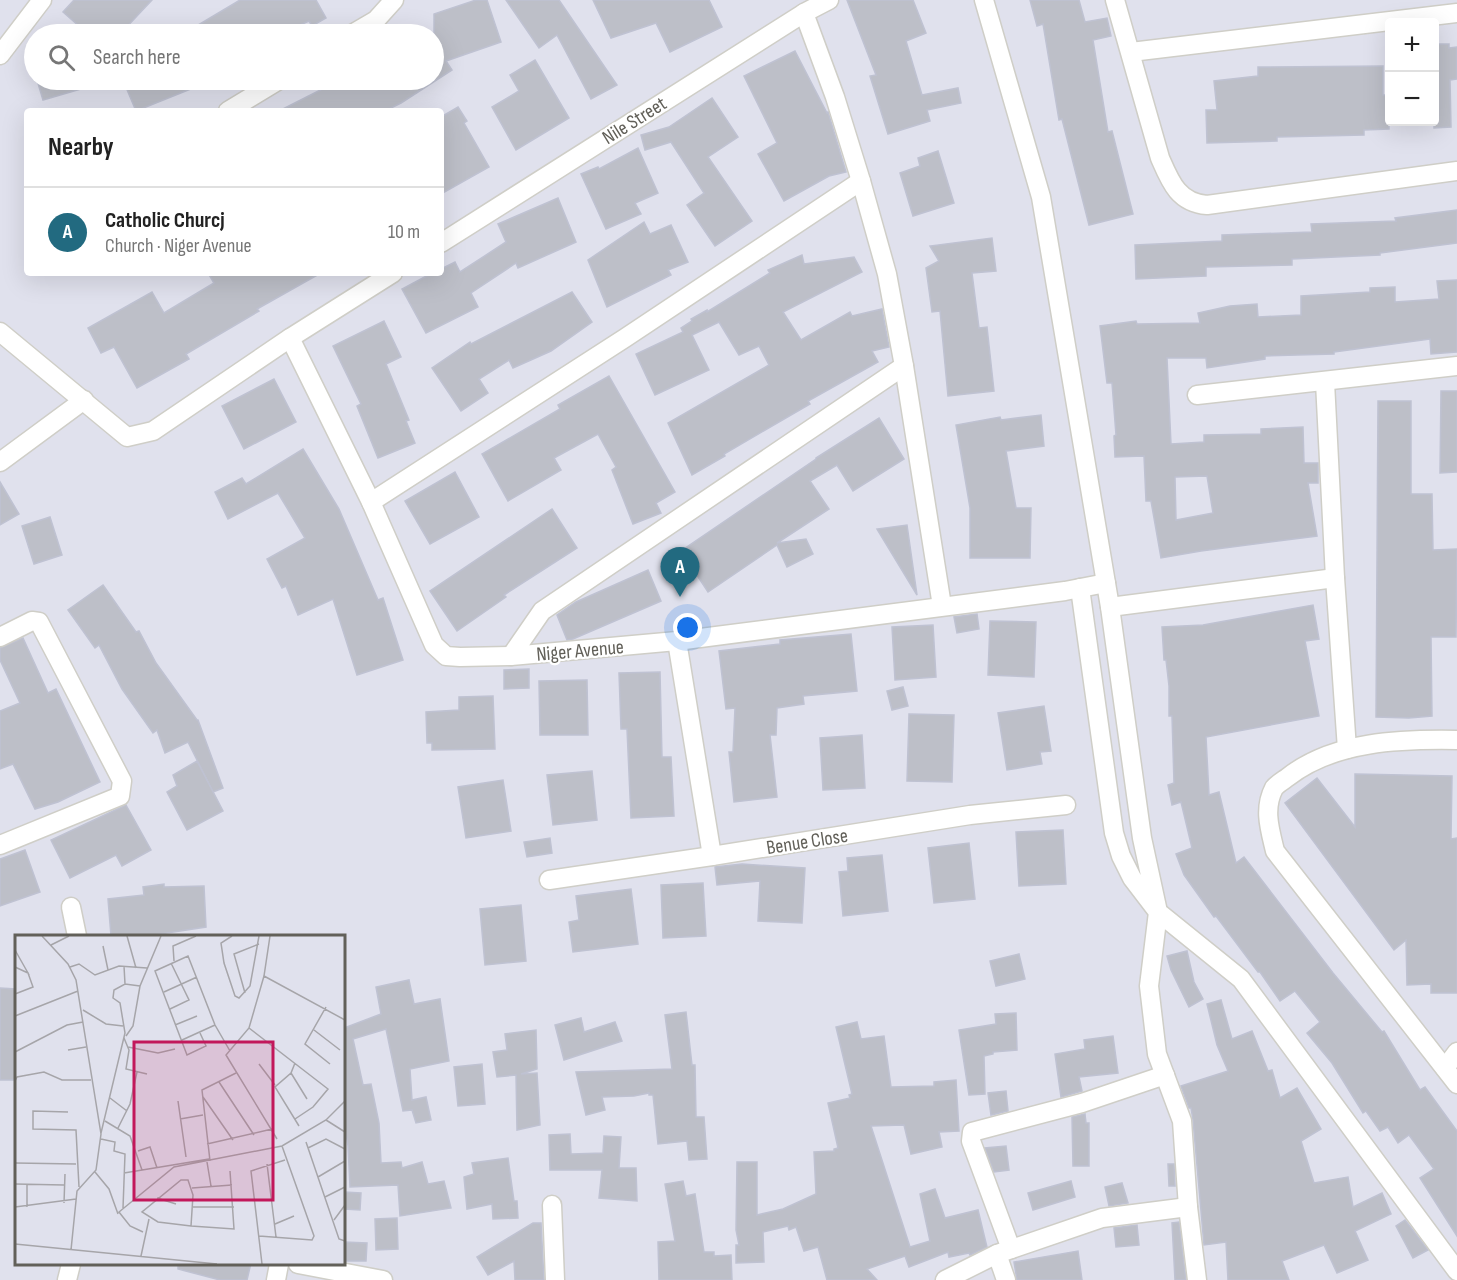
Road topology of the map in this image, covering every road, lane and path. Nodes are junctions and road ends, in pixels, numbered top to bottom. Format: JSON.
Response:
{"nodes":[{"id":1,"x":42,"y":0,"type":"edge"},
{"id":2,"x":394,"y":0,"type":"edge"},
{"id":3,"x":828,"y":0,"type":"edge"},
{"id":4,"x":984,"y":0,"type":"edge"},
{"id":5,"x":1115,"y":0,"type":"edge"},
{"id":6,"x":804,"y":13,"type":"junction"},
{"id":7,"x":1457,"y":13,"type":"edge"},
{"id":8,"x":369,"y":24,"type":"edge"},
{"id":9,"x":1131,"y":52,"type":"junction"},
{"id":10,"x":0,"y":55,"type":"edge"},
{"id":11,"x":263,"y":90,"type":"edge"},
{"id":12,"x":233,"y":108,"type":"edge"},
{"id":13,"x":1457,"y":171,"type":"edge"},
{"id":14,"x":861,"y":181,"type":"junction"},
{"id":15,"x":444,"y":241,"type":"edge"},
{"id":16,"x":388,"y":276,"type":"edge"},
{"id":17,"x":0,"y":332,"type":"edge"},
{"id":18,"x":290,"y":338,"type":"junction"},
{"id":19,"x":904,"y":366,"type":"junction"},
{"id":20,"x":1457,"y":366,"type":"edge"},
{"id":21,"x":1326,"y":382,"type":"junction"},
{"id":22,"x":1197,"y":395,"type":"dead end"},
{"id":23,"x":84,"y":400,"type":"junction"},
{"id":24,"x":0,"y":462,"type":"edge"},
{"id":25,"x":371,"y":502,"type":"junction"},
{"id":26,"x":1335,"y":578,"type":"junction"},
{"id":27,"x":1106,"y":583,"type":"junction"},
{"id":28,"x":1073,"y":589,"type":"junction"},
{"id":29,"x":942,"y":606,"type":"junction"},
{"id":30,"x":1110,"y":607,"type":"junction"},
{"id":31,"x":0,"y":636,"type":"edge"},
{"id":32,"x":677,"y":641,"type":"junction"},
{"id":33,"x":511,"y":656,"type":"junction"},
{"id":34,"x":1457,"y":740,"type":"edge"},
{"id":35,"x":1347,"y":749,"type":"junction"},
{"id":36,"x":1066,"y":805,"type":"dead end"},
{"id":37,"x":0,"y":845,"type":"edge"},
{"id":38,"x":712,"y":856,"type":"junction"},
{"id":39,"x":549,"y":880,"type":"dead end"},
{"id":40,"x":71,"y":907,"type":"dead end"},
{"id":41,"x":1158,"y":912,"type":"junction"},
{"id":42,"x":76,"y":935,"type":"edge"},
{"id":43,"x":1457,"y":1052,"type":"edge"},
{"id":44,"x":1445,"y":1068,"type":"junction"},
{"id":45,"x":1165,"y":1075,"type":"junction"},
{"id":46,"x":1457,"y":1084,"type":"edge"},
{"id":47,"x":552,"y":1205,"type":"dead end"},
{"id":48,"x":1188,"y":1207,"type":"junction"},
{"id":49,"x":1004,"y":1251,"type":"junction"},
{"id":50,"x":71,"y":1265,"type":"edge"},
{"id":51,"x":279,"y":1265,"type":"edge"},
{"id":52,"x":308,"y":1265,"type":"edge"},
{"id":53,"x":1457,"y":1271,"type":"edge"},
{"id":54,"x":67,"y":1280,"type":"edge"},
{"id":55,"x":276,"y":1280,"type":"edge"},
{"id":56,"x":383,"y":1280,"type":"edge"},
{"id":57,"x":555,"y":1280,"type":"edge"},
{"id":58,"x":945,"y":1280,"type":"edge"},
{"id":59,"x":1006,"y":1280,"type":"edge"},
{"id":60,"x":1197,"y":1280,"type":"edge"}],
"edges":[{"from":1,"to":10,"type":"street"},
{"from":2,"to":8,"type":"street"},
{"from":3,"to":6,"type":"street","name":"Nile Street"},
{"from":4,"to":27,"type":"street"},
{"from":5,"to":9,"type":"street"},
{"from":6,"to":14,"type":"street"},
{"from":6,"to":15,"type":"street","name":"Nile Street"},
{"from":7,"to":9,"type":"street"},
{"from":9,"to":13,"type":"street"},
{"from":11,"to":12,"type":"street"},
{"from":14,"to":19,"type":"street"},
{"from":14,"to":25,"type":"street"},
{"from":16,"to":18,"type":"street"},
{"from":17,"to":23,"type":"street"},
{"from":18,"to":23,"type":"street"},
{"from":18,"to":25,"type":"street","name":"Niger Avenue"},
{"from":19,"to":29,"type":"street"},
{"from":19,"to":33,"type":"street"},
{"from":20,"to":21,"type":"street"},
{"from":21,"to":22,"type":"street"},
{"from":21,"to":26,"type":"street"},
{"from":23,"to":24,"type":"street"},
{"from":25,"to":33,"type":"street","name":"Niger Avenue"},
{"from":26,"to":30,"type":"street"},
{"from":26,"to":35,"type":"street"},
{"from":27,"to":28,"type":"street","name":"Niger Avenue"},
{"from":27,"to":30,"type":"street"},
{"from":28,"to":29,"type":"street","name":"Niger Avenue"},
{"from":28,"to":41,"type":"street"},
{"from":29,"to":32,"type":"street","name":"Niger Avenue"},
{"from":30,"to":41,"type":"street"},
{"from":31,"to":37,"type":"street"},
{"from":32,"to":33,"type":"street","name":"Niger Avenue"},
{"from":32,"to":38,"type":"street"},
{"from":34,"to":35,"type":"street"},
{"from":35,"to":44,"type":"street"},
{"from":36,"to":38,"type":"street","name":"Benue Close"},
{"from":38,"to":39,"type":"street","name":"Benue Close"},
{"from":40,"to":42,"type":"street"},
{"from":41,"to":45,"type":"street"},
{"from":41,"to":53,"type":"street"},
{"from":43,"to":44,"type":"street"},
{"from":44,"to":46,"type":"street"},
{"from":45,"to":48,"type":"street"},
{"from":45,"to":49,"type":"street"},
{"from":47,"to":57,"type":"street"},
{"from":48,"to":49,"type":"street"},
{"from":48,"to":60,"type":"street"},
{"from":49,"to":58,"type":"street"},
{"from":49,"to":59,"type":"street"},
{"from":50,"to":54,"type":"street"},
{"from":51,"to":55,"type":"street"},
{"from":52,"to":56,"type":"street"}]}
